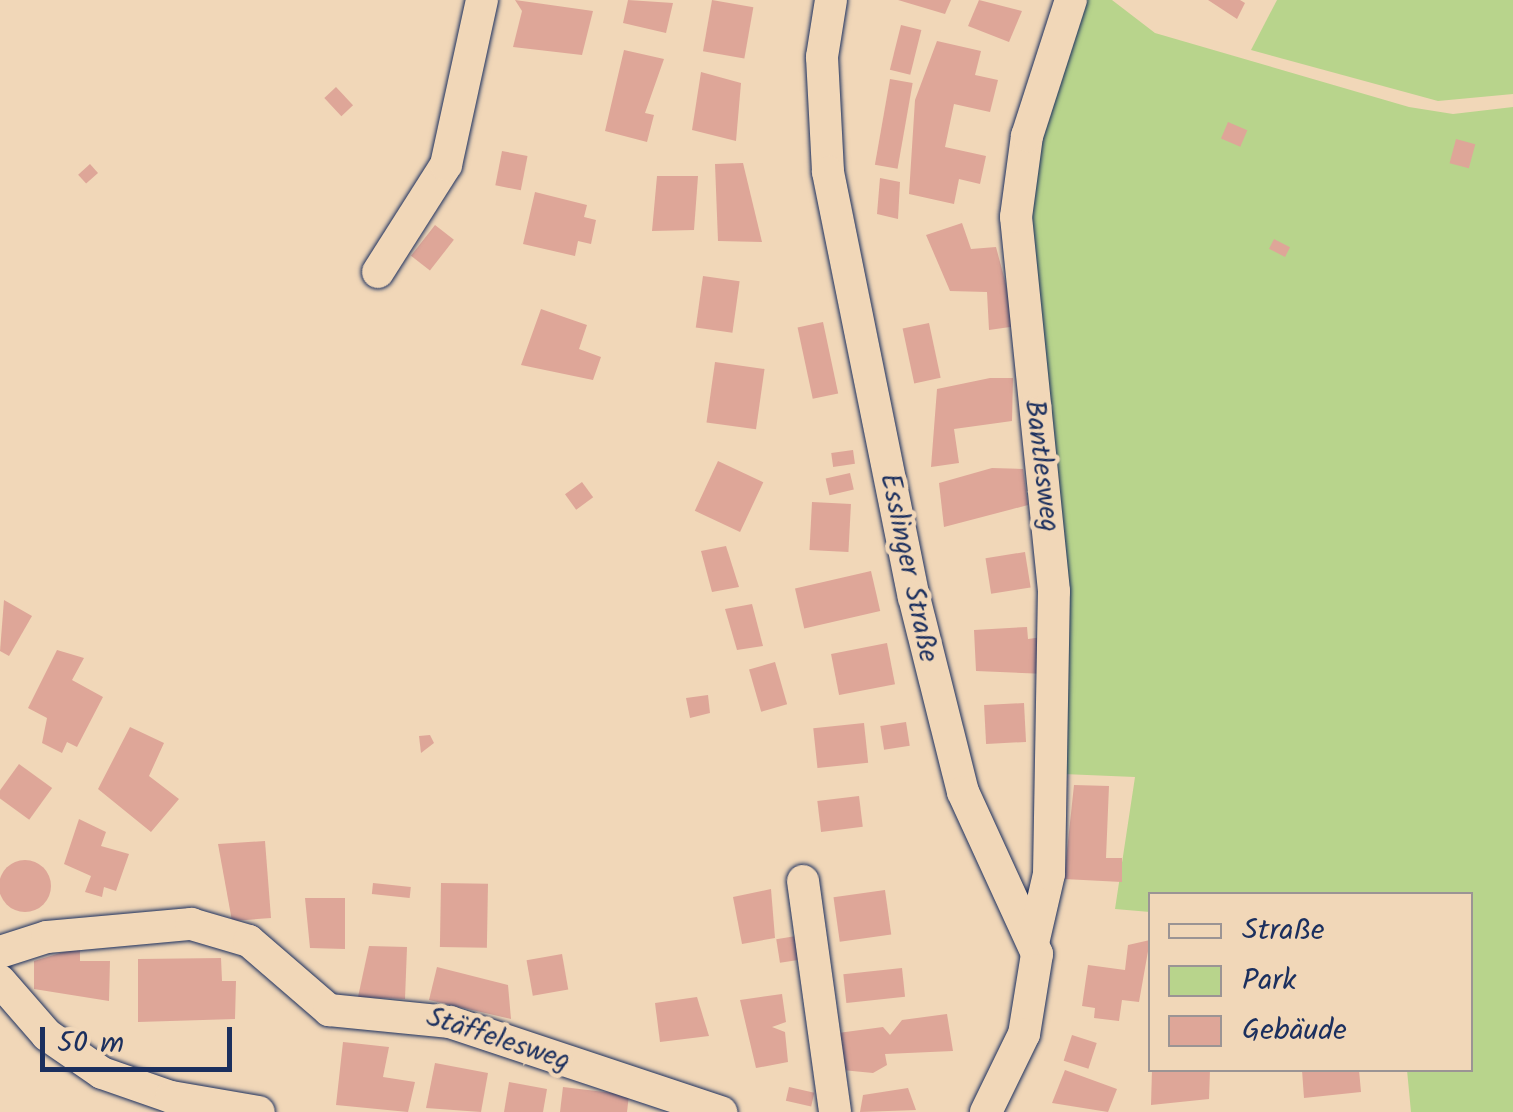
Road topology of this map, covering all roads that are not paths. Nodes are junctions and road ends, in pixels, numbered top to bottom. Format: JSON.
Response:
{"nodes":[{"id":1,"x":482,"y":0,"type":"edge"},
{"id":2,"x":830,"y":0,"type":"edge"},
{"id":3,"x":1071,"y":0,"type":"edge"},
{"id":4,"x":378,"y":272,"type":"dead end"},
{"id":5,"x":804,"y":881,"type":"dead end"},
{"id":6,"x":1034,"y":939,"type":"junction"},
{"id":7,"x":0,"y":952,"type":"edge"},
{"id":8,"x":0,"y":981,"type":"edge"},
{"id":9,"x":259,"y":1112,"type":"edge"},
{"id":10,"x":721,"y":1112,"type":"edge"},
{"id":11,"x":834,"y":1112,"type":"edge"},
{"id":12,"x":986,"y":1112,"type":"edge"}],
"edges":[{"from":1,"to":4,"type":"street"},
{"from":2,"to":6,"type":"street","name":"Esslinger Straße"},
{"from":3,"to":6,"type":"street","name":"Bantlesweg"},
{"from":5,"to":11,"type":"street"},
{"from":6,"to":12,"type":"street"},
{"from":7,"to":10,"type":"street","name":"Stäffelesweg"},
{"from":8,"to":9,"type":"street"}]}
